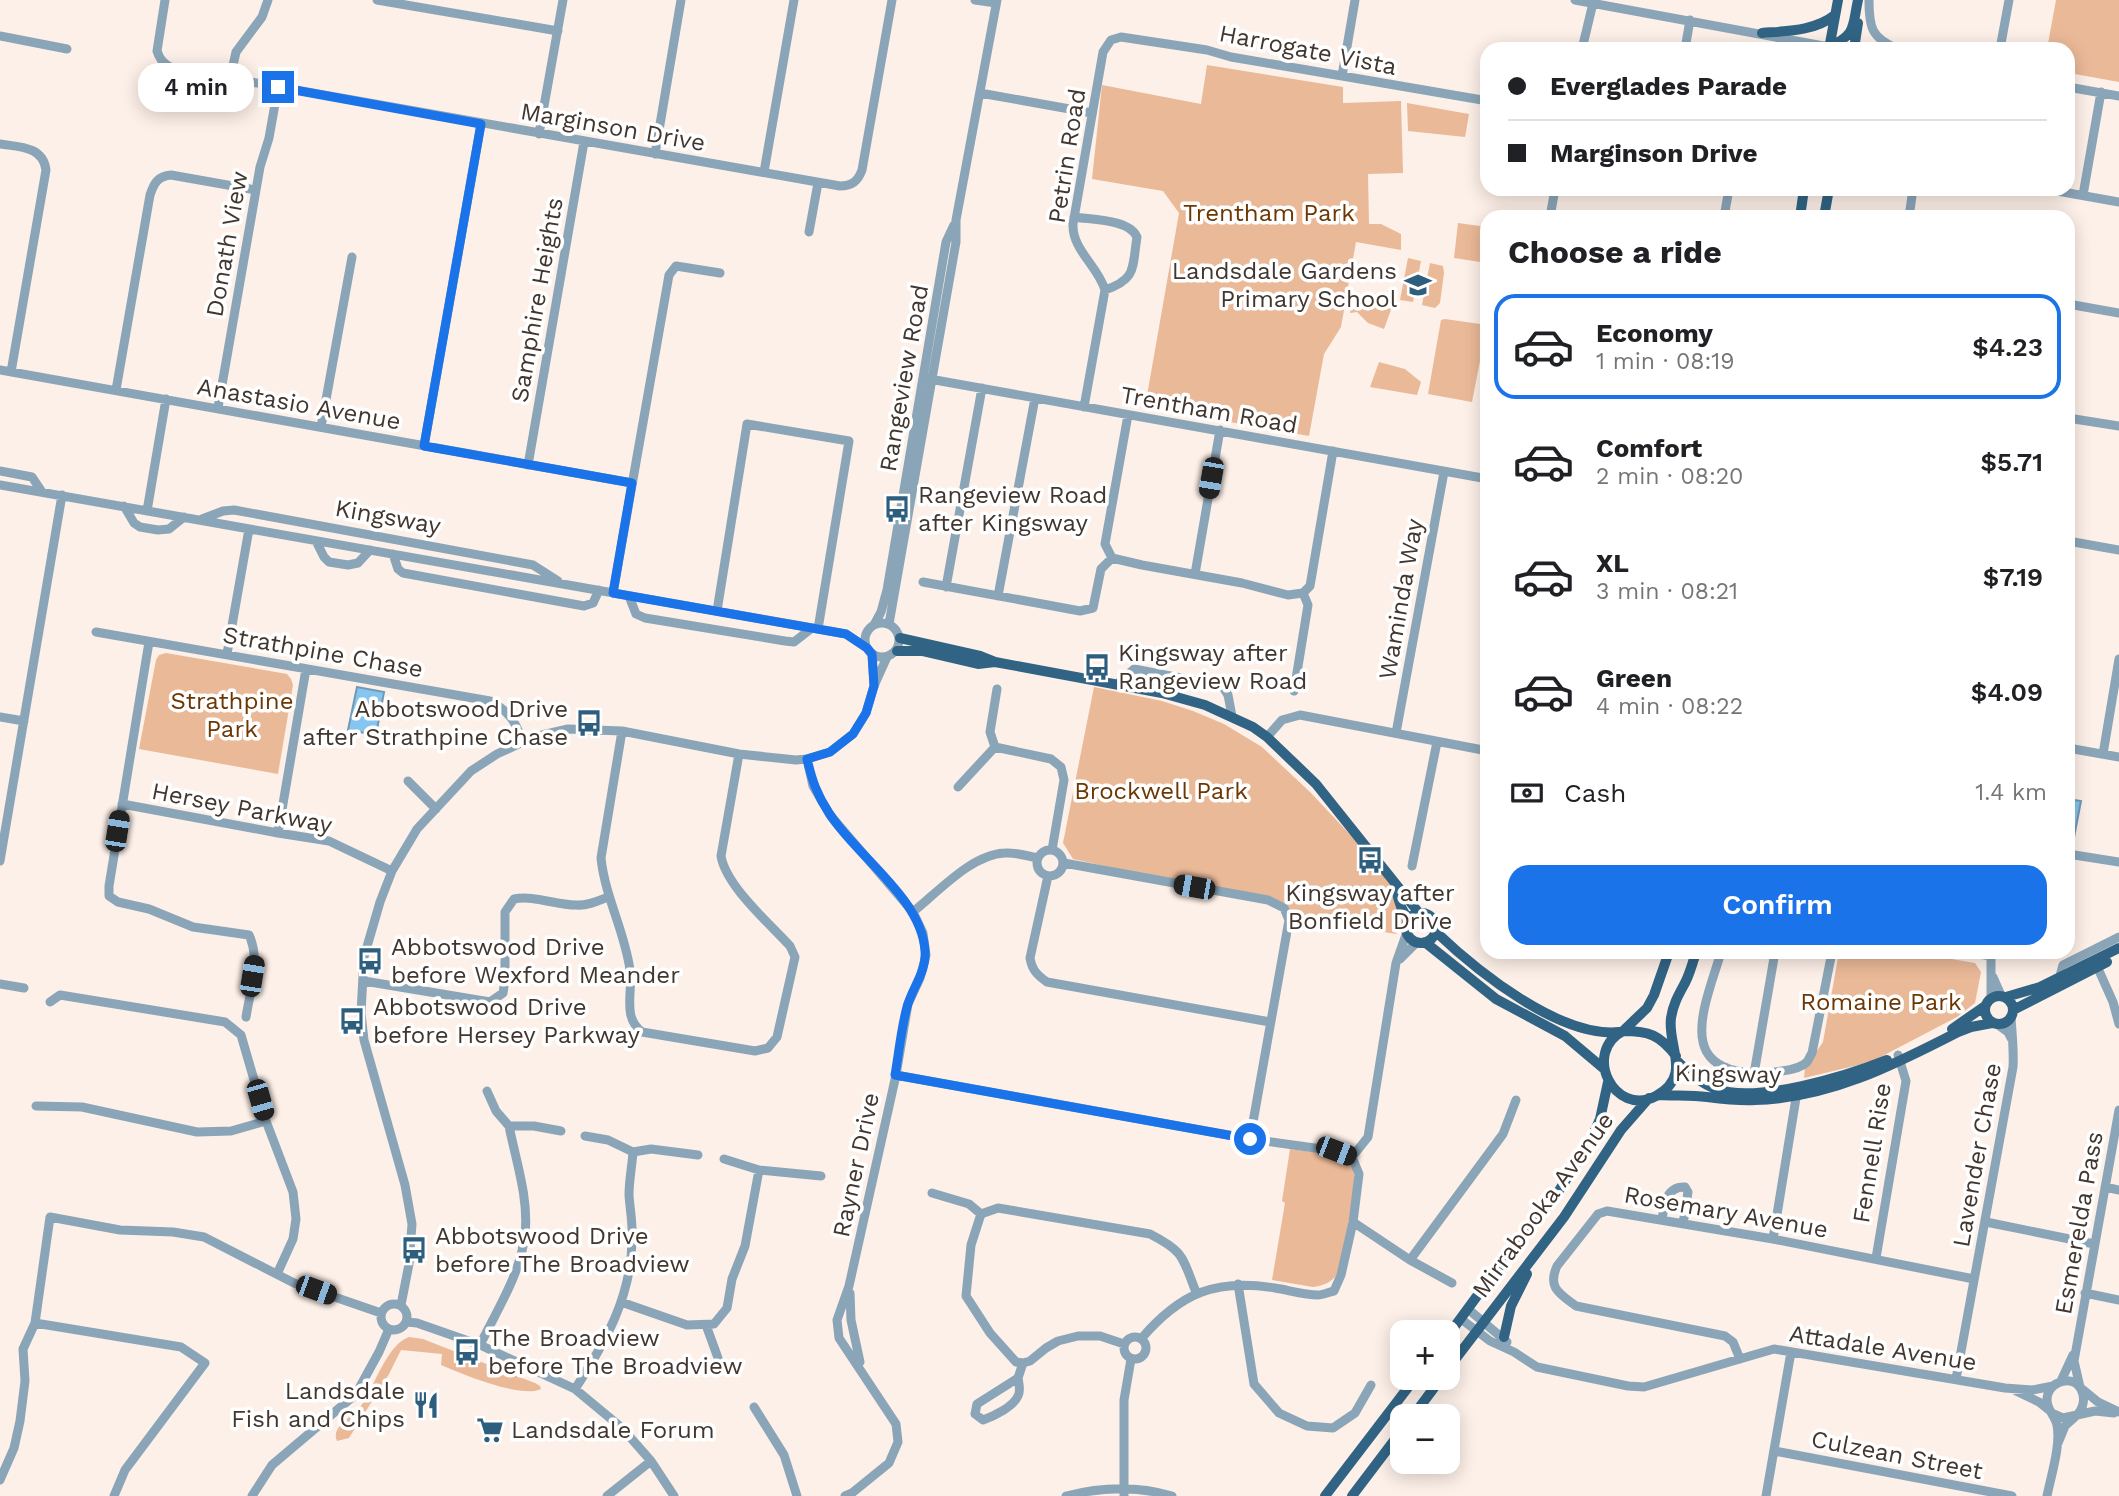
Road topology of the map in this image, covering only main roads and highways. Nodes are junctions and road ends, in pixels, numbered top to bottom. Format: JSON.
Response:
{"nodes":[{"id":1,"x":1838,"y":0,"type":"edge"},
{"id":2,"x":1860,"y":0,"type":"edge"},
{"id":3,"x":1835,"y":15,"type":"junction"},
{"id":4,"x":1762,"y":33,"type":"road end"},
{"id":5,"x":1830,"y":42,"type":"edge"},
{"id":6,"x":1838,"y":42,"type":"edge"},
{"id":7,"x":1855,"y":42,"type":"edge"},
{"id":8,"x":900,"y":638,"type":"road end"},
{"id":9,"x":892,"y":654,"type":"road end"},
{"id":10,"x":995,"y":662,"type":"junction"},
{"id":11,"x":1414,"y":916,"type":"junction"},
{"id":12,"x":1436,"y":932,"type":"junction"},
{"id":13,"x":1421,"y":943,"type":"junction"},
{"id":14,"x":2119,"y":948,"type":"edge"},
{"id":15,"x":2119,"y":956,"type":"edge"},
{"id":16,"x":1667,"y":959,"type":"edge"},
{"id":17,"x":1694,"y":959,"type":"edge"},
{"id":18,"x":2096,"y":963,"type":"junction"},
{"id":19,"x":1996,"y":999,"type":"junction"},
{"id":20,"x":2012,"y":1014,"type":"junction"},
{"id":21,"x":1994,"y":1023,"type":"junction"},
{"id":22,"x":1621,"y":1032,"type":"junction"},
{"id":23,"x":1676,"y":1058,"type":"junction"},
{"id":24,"x":1899,"y":1058,"type":"junction"},
{"id":25,"x":1603,"y":1068,"type":"junction"},
{"id":26,"x":1608,"y":1082,"type":"junction"},
{"id":27,"x":1797,"y":1091,"type":"junction"},
{"id":28,"x":1654,"y":1096,"type":"junction"},
{"id":29,"x":1539,"y":1250,"type":"junction"},
{"id":30,"x":1460,"y":1320,"type":"edge"},
{"id":31,"x":1504,"y":1337,"type":"road end"},
{"id":32,"x":1460,"y":1354,"type":"edge"},
{"id":33,"x":1406,"y":1390,"type":"edge"},
{"id":34,"x":1390,"y":1446,"type":"edge"},
{"id":35,"x":1325,"y":1496,"type":"edge"},
{"id":36,"x":1352,"y":1496,"type":"edge"}],
"edges":[{"from":1,"to":3,"type":"main road"},
{"from":2,"to":6,"type":"main road"},
{"from":2,"to":7,"type":"main road"},
{"from":3,"to":4,"type":"main road"},
{"from":3,"to":5,"type":"main road"},
{"from":8,"to":10,"type":"main road"},
{"from":9,"to":10,"type":"main road"},
{"from":10,"to":11,"type":"main road"},
{"from":11,"to":12,"type":"main road"},
{"from":11,"to":13,"type":"main road"},
{"from":12,"to":13,"type":"main road"},
{"from":12,"to":22,"type":"main road"},
{"from":13,"to":25,"type":"main road"},
{"from":14,"to":18,"type":"main road","name":"Kingsway"},
{"from":15,"to":18,"type":"main road","name":"Kingsway"},
{"from":16,"to":22,"type":"main road"},
{"from":17,"to":23,"type":"main road"},
{"from":18,"to":19,"type":"main road","name":"Kingsway"},
{"from":18,"to":20,"type":"main road","name":"Kingsway"},
{"from":19,"to":20,"type":"main road"},
{"from":19,"to":21,"type":"main road"},
{"from":19,"to":24,"type":"main road","name":"Kingsway"},
{"from":20,"to":21,"type":"main road","name":"Kingsway"},
{"from":21,"to":24,"type":"main road","name":"Kingsway"},
{"from":22,"to":23,"type":"main road"},
{"from":22,"to":25,"type":"main road"},
{"from":23,"to":27,"type":"main road","name":"Kingsway"},
{"from":23,"to":28,"type":"main road"},
{"from":24,"to":27,"type":"main road","name":"Kingsway"},
{"from":25,"to":26,"type":"main road"},
{"from":26,"to":28,"type":"main road"},
{"from":26,"to":30,"type":"main road","name":"Mirrabooka Avenue"},
{"from":27,"to":28,"type":"main road","name":"Kingsway"},
{"from":28,"to":29,"type":"main road","name":"Mirrabooka Avenue"},
{"from":29,"to":31,"type":"main road"},
{"from":29,"to":32,"type":"main road","name":"Mirrabooka Avenue"},
{"from":33,"to":35,"type":"main road"},
{"from":34,"to":36,"type":"main road"}]}
